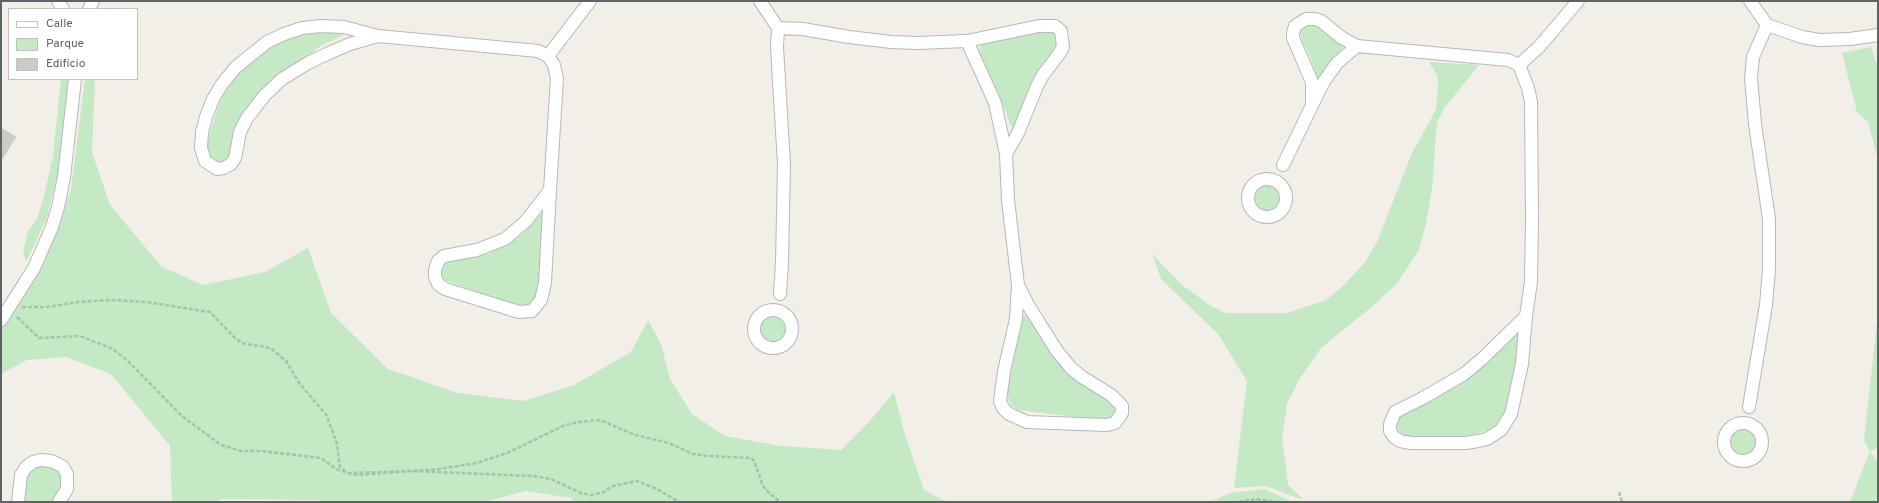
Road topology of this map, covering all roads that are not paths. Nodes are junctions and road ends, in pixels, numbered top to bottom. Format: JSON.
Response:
{"nodes":[{"id":1,"x":590,"y":1,"type":"edge"},
{"id":2,"x":760,"y":1,"type":"edge"},
{"id":3,"x":1578,"y":1,"type":"edge"},
{"id":4,"x":1750,"y":1,"type":"edge"},
{"id":5,"x":1766,"y":25,"type":"junction"},
{"id":6,"x":778,"y":28,"type":"junction"},
{"id":7,"x":1878,"y":35,"type":"edge"},
{"id":8,"x":378,"y":36,"type":"junction"},
{"id":9,"x":967,"y":41,"type":"junction"},
{"id":10,"x":1358,"y":46,"type":"junction"},
{"id":11,"x":548,"y":56,"type":"junction"},
{"id":12,"x":1519,"y":65,"type":"junction"},
{"id":13,"x":75,"y":80,"type":"edge"},
{"id":14,"x":1312,"y":103,"type":"junction"},
{"id":15,"x":1006,"y":154,"type":"junction"},
{"id":16,"x":1283,"y":165,"type":"junction"},
{"id":17,"x":1265,"y":179,"type":"junction"},
{"id":18,"x":1284,"y":188,"type":"junction"},
{"id":19,"x":550,"y":190,"type":"junction"},
{"id":20,"x":1018,"y":285,"type":"junction"},
{"id":21,"x":780,"y":294,"type":"junction"},
{"id":22,"x":766,"y":311,"type":"junction"},
{"id":23,"x":786,"y":315,"type":"junction"},
{"id":24,"x":1526,"y":316,"type":"junction"},
{"id":25,"x":1,"y":320,"type":"edge"},
{"id":26,"x":1750,"y":407,"type":"junction"},
{"id":27,"x":1736,"y":424,"type":"junction"},
{"id":28,"x":1756,"y":428,"type":"junction"},
{"id":29,"x":18,"y":502,"type":"edge"},
{"id":30,"x":59,"y":502,"type":"edge"}],
"edges":[{"from":1,"to":11,"type":"street"},
{"from":2,"to":6,"type":"street"},
{"from":3,"to":12,"type":"street"},
{"from":4,"to":5,"type":"street"},
{"from":5,"to":7,"type":"street"},
{"from":5,"to":26,"type":"street"},
{"from":6,"to":9,"type":"street"},
{"from":6,"to":21,"type":"street"},
{"from":8,"to":8,"type":"street"},
{"from":8,"to":11,"type":"street"},
{"from":9,"to":15,"type":"street"},
{"from":9,"to":15,"type":"street"},
{"from":10,"to":12,"type":"street"},
{"from":10,"to":14,"type":"street"},
{"from":10,"to":14,"type":"street"},
{"from":11,"to":19,"type":"street"},
{"from":12,"to":24,"type":"street"},
{"from":13,"to":25,"type":"street"},
{"from":14,"to":16,"type":"street"},
{"from":15,"to":20,"type":"street"},
{"from":16,"to":17,"type":"street"},
{"from":16,"to":18,"type":"street"},
{"from":17,"to":18,"type":"street"},
{"from":17,"to":18,"type":"street"},
{"from":19,"to":19,"type":"street"},
{"from":20,"to":20,"type":"street"},
{"from":21,"to":22,"type":"street"},
{"from":21,"to":23,"type":"street"},
{"from":22,"to":23,"type":"street"},
{"from":22,"to":23,"type":"street"},
{"from":24,"to":24,"type":"street"},
{"from":26,"to":27,"type":"street"},
{"from":26,"to":28,"type":"street"},
{"from":27,"to":28,"type":"street"},
{"from":27,"to":28,"type":"street"},
{"from":29,"to":30,"type":"street"}]}
